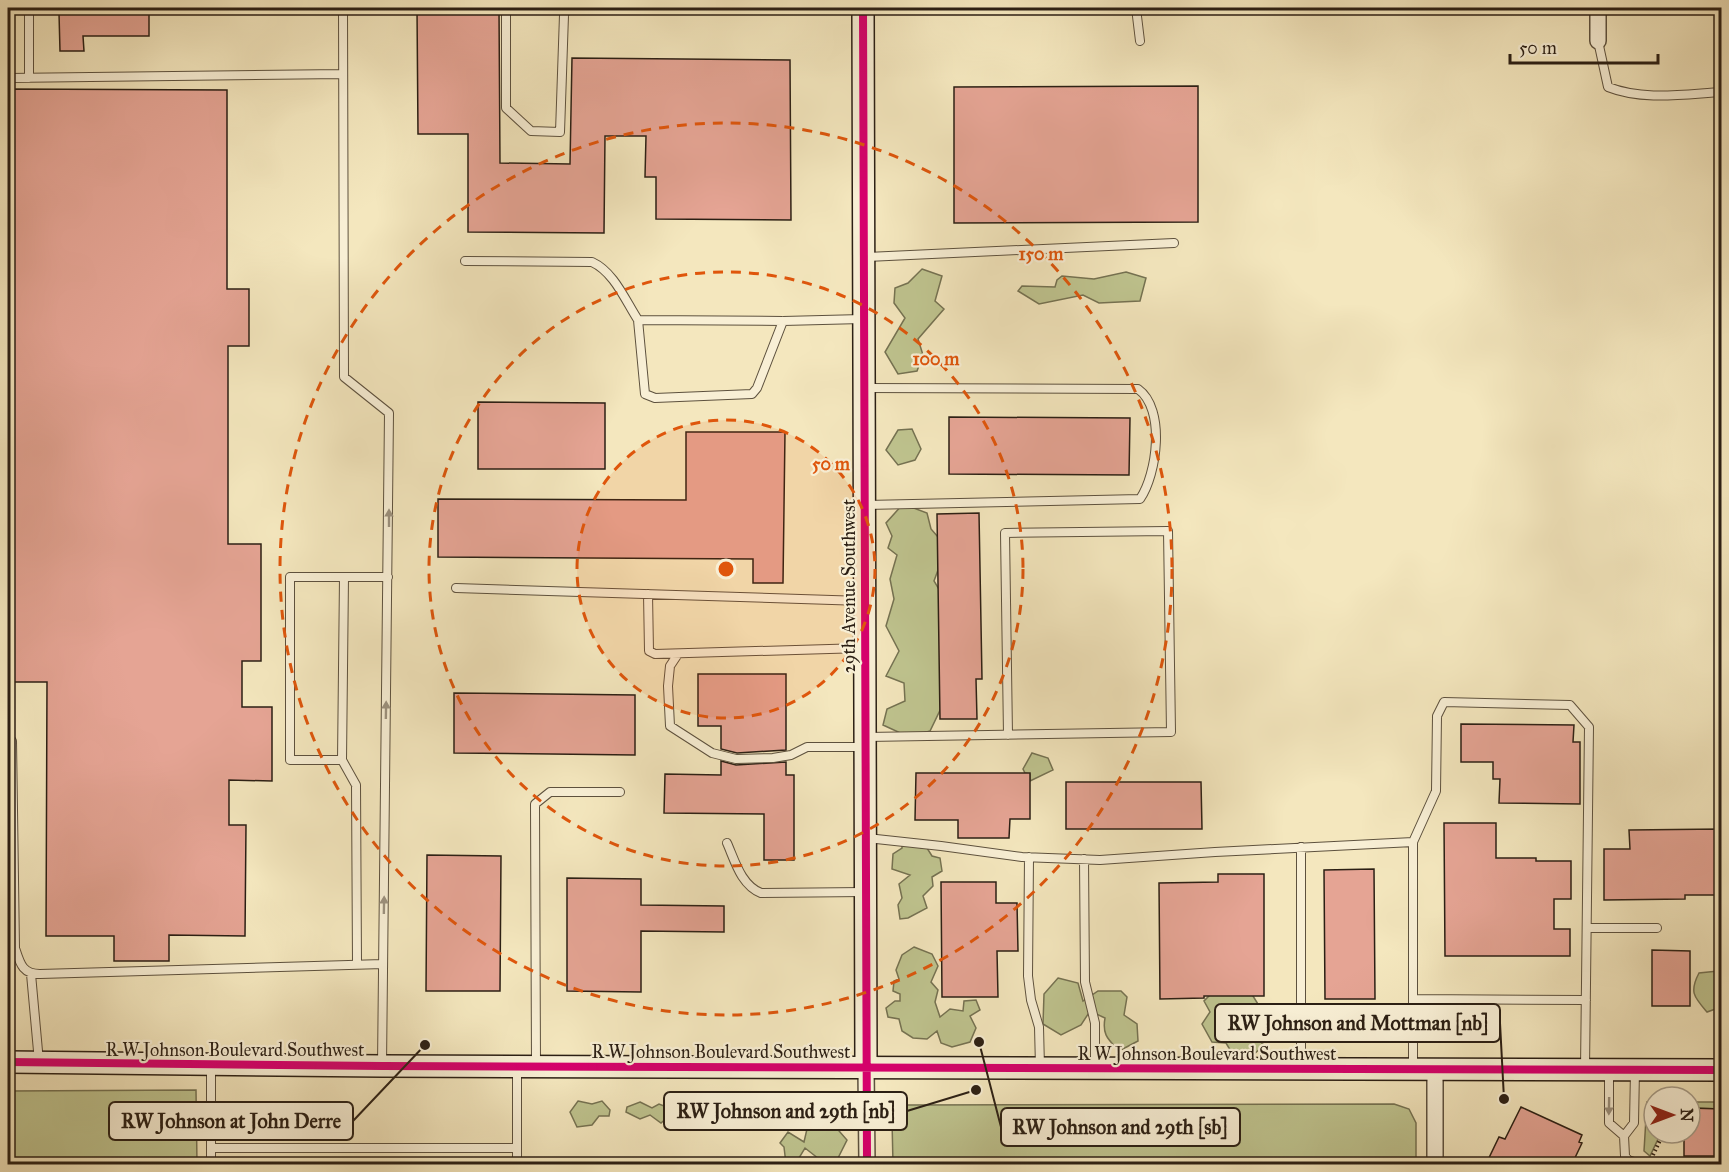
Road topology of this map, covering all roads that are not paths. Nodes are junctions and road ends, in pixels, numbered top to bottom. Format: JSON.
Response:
{"nodes":[{"id":1,"x":29,"y":8,"type":"edge"},
{"id":2,"x":343,"y":8,"type":"edge"},
{"id":3,"x":506,"y":8,"type":"edge"},
{"id":4,"x":567,"y":8,"type":"edge"},
{"id":5,"x":863,"y":8,"type":"edge"},
{"id":6,"x":1136,"y":8,"type":"edge"},
{"id":7,"x":1511,"y":8,"type":"edge"},
{"id":8,"x":1598,"y":8,"type":"edge"},
{"id":9,"x":1634,"y":8,"type":"edge"},
{"id":10,"x":1140,"y":41,"type":"dead end"},
{"id":11,"x":1598,"y":41,"type":"joint"},
{"id":12,"x":343,"y":74,"type":"junction"},
{"id":13,"x":8,"y":78,"type":"edge"},
{"id":14,"x":29,"y":78,"type":"junction"},
{"id":15,"x":1722,"y":92,"type":"edge"},
{"id":16,"x":1174,"y":243,"type":"dead end"},
{"id":17,"x":864,"y":257,"type":"junction"},
{"id":18,"x":465,"y":261,"type":"dead end"},
{"id":19,"x":864,"y":319,"type":"junction"},
{"id":20,"x":638,"y":320,"type":"junction"},
{"id":21,"x":783,"y":321,"type":"junction"},
{"id":22,"x":864,"y":388,"type":"junction"},
{"id":23,"x":864,"y":505,"type":"junction"},
{"id":24,"x":344,"y":576,"type":"junction"},
{"id":25,"x":388,"y":577,"type":"junction"},
{"id":26,"x":456,"y":588,"type":"dead end"},
{"id":27,"x":648,"y":594,"type":"junction"},
{"id":28,"x":864,"y":601,"type":"junction"},
{"id":29,"x":864,"y":648,"type":"junction"},
{"id":30,"x":678,"y":654,"type":"junction"},
{"id":31,"x":1008,"y":735,"type":"junction"},
{"id":32,"x":8,"y":736,"type":"edge"},
{"id":33,"x":866,"y":742,"type":"junction"},
{"id":34,"x":342,"y":760,"type":"junction"},
{"id":35,"x":620,"y":792,"type":"dead end"},
{"id":36,"x":865,"y":838,"type":"junction"},
{"id":37,"x":1413,"y":842,"type":"junction"},
{"id":38,"x":727,"y":843,"type":"dead end"},
{"id":39,"x":1301,"y":847,"type":"junction"},
{"id":40,"x":1029,"y":857,"type":"junction"},
{"id":41,"x":1084,"y":859,"type":"junction"},
{"id":42,"x":866,"y":892,"type":"junction"},
{"id":43,"x":1587,"y":928,"type":"junction"},
{"id":44,"x":1657,"y":928,"type":"dead end"},
{"id":45,"x":383,"y":963,"type":"junction"},
{"id":46,"x":357,"y":964,"type":"junction"},
{"id":47,"x":31,"y":974,"type":"junction"},
{"id":48,"x":1413,"y":999,"type":"junction"},
{"id":49,"x":1586,"y":1000,"type":"junction"},
{"id":50,"x":8,"y":1062,"type":"edge"},
{"id":51,"x":39,"y":1063,"type":"junction"},
{"id":52,"x":211,"y":1065,"type":"junction"},
{"id":53,"x":381,"y":1066,"type":"junction"},
{"id":54,"x":527,"y":1067,"type":"junction"},
{"id":55,"x":866,"y":1068,"type":"junction"},
{"id":56,"x":1040,"y":1068,"type":"junction"},
{"id":57,"x":1095,"y":1068,"type":"junction"},
{"id":58,"x":1301,"y":1069,"type":"junction"},
{"id":59,"x":1413,"y":1069,"type":"junction"},
{"id":60,"x":1435,"y":1069,"type":"junction"},
{"id":61,"x":1585,"y":1070,"type":"junction"},
{"id":62,"x":1610,"y":1070,"type":"junction"},
{"id":63,"x":1635,"y":1070,"type":"junction"},
{"id":64,"x":1722,"y":1070,"type":"edge"},
{"id":65,"x":1624,"y":1136,"type":"junction"},
{"id":66,"x":211,"y":1148,"type":"junction"},
{"id":67,"x":517,"y":1148,"type":"junction"},
{"id":68,"x":211,"y":1164,"type":"edge"},
{"id":69,"x":517,"y":1164,"type":"edge"},
{"id":70,"x":867,"y":1164,"type":"edge"},
{"id":71,"x":1435,"y":1164,"type":"edge"},
{"id":72,"x":1639,"y":1164,"type":"edge"}],
"edges":[{"from":1,"to":14,"type":"lane"},
{"from":2,"to":12,"type":"lane"},
{"from":3,"to":4,"type":"lane"},
{"from":5,"to":17,"type":"street","name":"29th Avenue Southwest"},
{"from":6,"to":10,"type":"lane"},
{"from":7,"to":8,"type":"lane"},
{"from":8,"to":9,"type":"lane"},
{"from":8,"to":11,"type":"street"},
{"from":11,"to":15,"type":"lane"},
{"from":12,"to":14,"type":"lane"},
{"from":25,"to":12,"type":"lane","one_way":true},
{"from":13,"to":14,"type":"lane"},
{"from":16,"to":17,"type":"lane"},
{"from":17,"to":19,"type":"street","name":"29th Avenue Southwest"},
{"from":18,"to":20,"type":"lane"},
{"from":19,"to":21,"type":"lane"},
{"from":19,"to":22,"type":"street","name":"29th Avenue Southwest"},
{"from":20,"to":21,"type":"lane"},
{"from":20,"to":21,"type":"lane"},
{"from":22,"to":23,"type":"street","name":"29th Avenue Southwest"},
{"from":22,"to":23,"type":"lane"},
{"from":23,"to":28,"type":"street","name":"29th Avenue Southwest"},
{"from":24,"to":25,"type":"lane"},
{"from":24,"to":34,"type":"lane"},
{"from":24,"to":34,"type":"lane"},
{"from":45,"to":25,"type":"lane","one_way":true},
{"from":26,"to":27,"type":"lane"},
{"from":27,"to":28,"type":"lane"},
{"from":27,"to":30,"type":"lane"},
{"from":28,"to":29,"type":"street","name":"29th Avenue Southwest"},
{"from":29,"to":30,"type":"lane"},
{"from":29,"to":33,"type":"street","name":"29th Avenue Southwest"},
{"from":30,"to":33,"type":"lane"},
{"from":31,"to":31,"type":"lane"},
{"from":31,"to":33,"type":"lane"},
{"from":32,"to":47,"type":"lane"},
{"from":33,"to":36,"type":"street","name":"29th Avenue Southwest"},
{"from":34,"to":46,"type":"lane"},
{"from":35,"to":54,"type":"lane"},
{"from":36,"to":40,"type":"lane"},
{"from":36,"to":42,"type":"street","name":"29th Avenue Southwest"},
{"from":37,"to":39,"type":"lane"},
{"from":37,"to":43,"type":"lane"},
{"from":37,"to":48,"type":"lane"},
{"from":38,"to":42,"type":"lane"},
{"from":39,"to":41,"type":"lane"},
{"from":39,"to":58,"type":"lane"},
{"from":40,"to":41,"type":"lane"},
{"from":40,"to":56,"type":"lane"},
{"from":41,"to":57,"type":"lane"},
{"from":42,"to":55,"type":"street","name":"29th Avenue Southwest"},
{"from":43,"to":44,"type":"lane"},
{"from":43,"to":49,"type":"lane"},
{"from":45,"to":46,"type":"lane"},
{"from":45,"to":53,"type":"lane"},
{"from":46,"to":47,"type":"lane"},
{"from":47,"to":51,"type":"lane"},
{"from":48,"to":49,"type":"lane"},
{"from":48,"to":59,"type":"lane"},
{"from":49,"to":61,"type":"lane"},
{"from":50,"to":51,"type":"street","name":"R W Johnson Boulevard Southwest"},
{"from":51,"to":52,"type":"street","name":"R W Johnson Boulevard Southwest"},
{"from":52,"to":53,"type":"street","name":"R W Johnson Boulevard Southwest"},
{"from":52,"to":66,"type":"lane"},
{"from":53,"to":54,"type":"street","name":"R W Johnson Boulevard Southwest"},
{"from":54,"to":55,"type":"street","name":"R W Johnson Boulevard Southwest"},
{"from":54,"to":67,"type":"lane"},
{"from":55,"to":56,"type":"street","name":"R W Johnson Boulevard Southwest"},
{"from":55,"to":70,"type":"street","name":"29th Avenue Southwest"},
{"from":56,"to":57,"type":"street","name":"R W Johnson Boulevard Southwest"},
{"from":57,"to":58,"type":"street","name":"R W Johnson Boulevard Southwest"},
{"from":58,"to":59,"type":"street","name":"R W Johnson Boulevard Southwest"},
{"from":59,"to":60,"type":"street","name":"R W Johnson Boulevard Southwest"},
{"from":60,"to":61,"type":"street","name":"R W Johnson Boulevard Southwest"},
{"from":60,"to":71,"type":"street"},
{"from":61,"to":62,"type":"street","name":"R W Johnson Boulevard Southwest"},
{"from":62,"to":63,"type":"street","name":"R W Johnson Boulevard Southwest"},
{"from":62,"to":65,"type":"lane","one_way":true},
{"from":63,"to":64,"type":"street","name":"R W Johnson Boulevard Southwest"},
{"from":63,"to":65,"type":"lane"},
{"from":65,"to":72,"type":"lane"},
{"from":66,"to":67,"type":"lane"},
{"from":66,"to":68,"type":"lane"},
{"from":67,"to":69,"type":"lane"}]}
